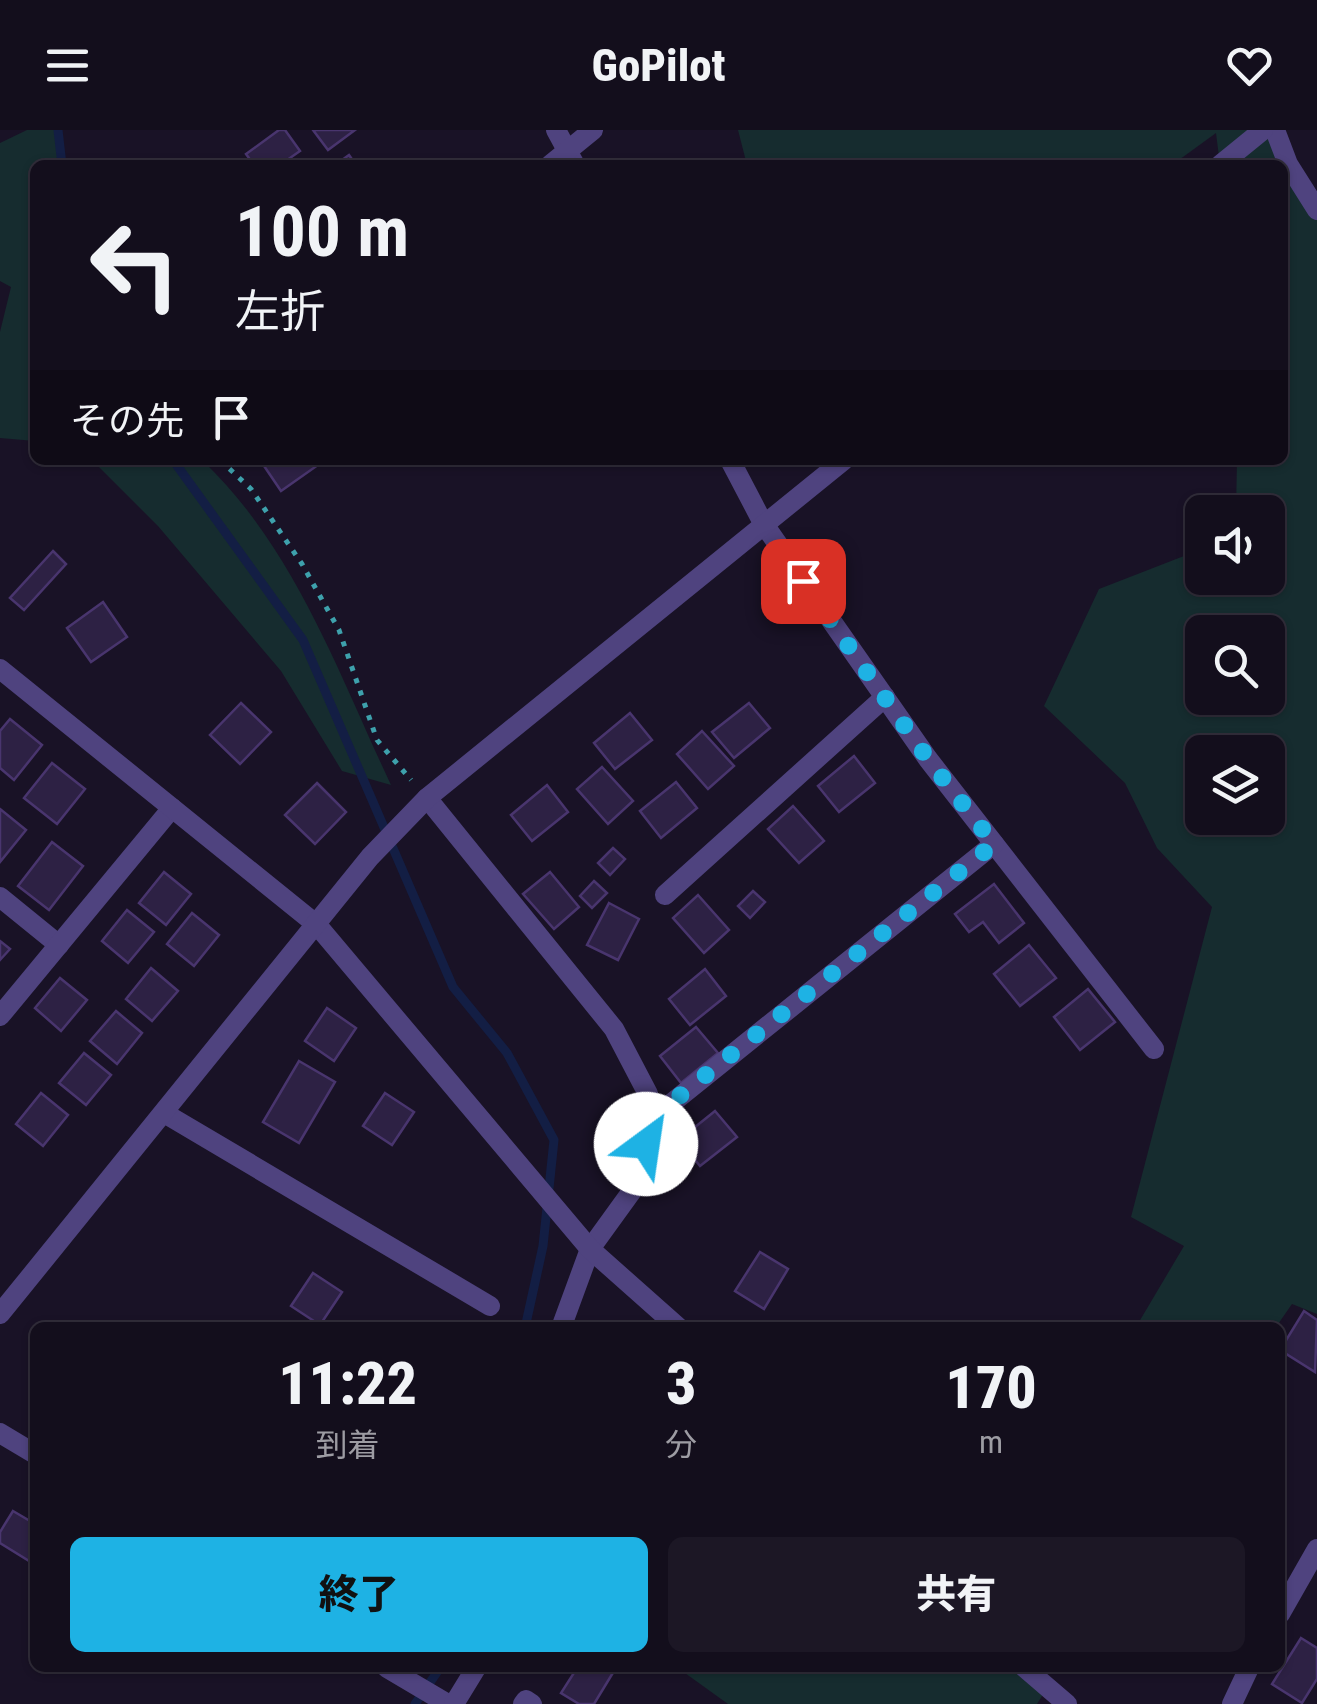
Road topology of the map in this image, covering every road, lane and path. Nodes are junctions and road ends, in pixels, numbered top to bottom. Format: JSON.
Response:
{"nodes":[{"id":1,"x":556,"y":130,"type":"edge"},
{"id":2,"x":594,"y":130,"type":"edge"},
{"id":3,"x":1263,"y":130,"type":"edge"},
{"id":4,"x":1274,"y":130,"type":"edge"},
{"id":5,"x":571,"y":158,"type":"edge"},
{"id":6,"x":1226,"y":160,"type":"edge"},
{"id":7,"x":1286,"y":160,"type":"edge"},
{"id":8,"x":1288,"y":164,"type":"edge"},
{"id":9,"x":1317,"y":210,"type":"edge"},
{"id":10,"x":225,"y":465,"type":"edge"},
{"id":11,"x":733,"y":465,"type":"edge"},
{"id":12,"x":837,"y":465,"type":"edge"},
{"id":13,"x":763,"y":522,"type":"junction"},
{"id":14,"x":0,"y":670,"type":"edge"},
{"id":15,"x":885,"y":697,"type":"junction"},
{"id":16,"x":427,"y":798,"type":"junction"},
{"id":17,"x":172,"y":808,"type":"junction"},
{"id":18,"x":994,"y":844,"type":"junction"},
{"id":19,"x":665,"y":895,"type":"dead end"},
{"id":20,"x":0,"y":896,"type":"edge"},
{"id":21,"x":318,"y":925,"type":"junction"},
{"id":22,"x":59,"y":946,"type":"junction"},
{"id":23,"x":0,"y":1016,"type":"edge"},
{"id":24,"x":1154,"y":1049,"type":"dead end"},
{"id":25,"x":164,"y":1113,"type":"junction"},
{"id":26,"x":647,"y":1122,"type":"junction"},
{"id":27,"x":590,"y":1249,"type":"junction"},
{"id":28,"x":490,"y":1306,"type":"dead end"},
{"id":29,"x":0,"y":1314,"type":"edge"},
{"id":30,"x":563,"y":1322,"type":"edge"},
{"id":31,"x":673,"y":1322,"type":"edge"},
{"id":32,"x":0,"y":1433,"type":"edge"},
{"id":33,"x":30,"y":1451,"type":"edge"},
{"id":34,"x":1317,"y":1548,"type":"edge"},
{"id":35,"x":1285,"y":1605,"type":"edge"},
{"id":36,"x":394,"y":1672,"type":"edge"},
{"id":37,"x":473,"y":1672,"type":"edge"},
{"id":38,"x":1027,"y":1672,"type":"edge"},
{"id":39,"x":1247,"y":1672,"type":"edge"},
{"id":40,"x":1042,"y":1696,"type":"edge"},
{"id":41,"x":448,"y":1703,"type":"edge"},
{"id":42,"x":523,"y":1704,"type":"edge"},
{"id":43,"x":532,"y":1704,"type":"edge"},
{"id":44,"x":1067,"y":1704,"type":"edge"},
{"id":45,"x":1232,"y":1704,"type":"edge"}],
"edges":[{"from":1,"to":5,"type":"street"},
{"from":2,"to":5,"type":"street"},
{"from":3,"to":6,"type":"street"},
{"from":4,"to":7,"type":"street"},
{"from":8,"to":9,"type":"street"},
{"from":10,"to":16,"type":"path"},
{"from":11,"to":13,"type":"street"},
{"from":12,"to":13,"type":"street"},
{"from":13,"to":15,"type":"street"},
{"from":13,"to":16,"type":"street"},
{"from":14,"to":17,"type":"street"},
{"from":15,"to":18,"type":"street"},
{"from":15,"to":19,"type":"street"},
{"from":16,"to":21,"type":"street"},
{"from":16,"to":26,"type":"street"},
{"from":17,"to":21,"type":"street"},
{"from":17,"to":22,"type":"street"},
{"from":18,"to":24,"type":"street"},
{"from":18,"to":26,"type":"street"},
{"from":20,"to":22,"type":"street"},
{"from":21,"to":25,"type":"street"},
{"from":21,"to":27,"type":"street"},
{"from":22,"to":23,"type":"street"},
{"from":25,"to":28,"type":"street"},
{"from":25,"to":29,"type":"street"},
{"from":26,"to":27,"type":"street"},
{"from":27,"to":30,"type":"street"},
{"from":27,"to":31,"type":"street"},
{"from":32,"to":33,"type":"street"},
{"from":34,"to":35,"type":"street"},
{"from":36,"to":41,"type":"street"},
{"from":37,"to":41,"type":"street"},
{"from":38,"to":40,"type":"street"},
{"from":39,"to":45,"type":"street"},
{"from":40,"to":44,"type":"street"},
{"from":42,"to":43,"type":"street"}]}
